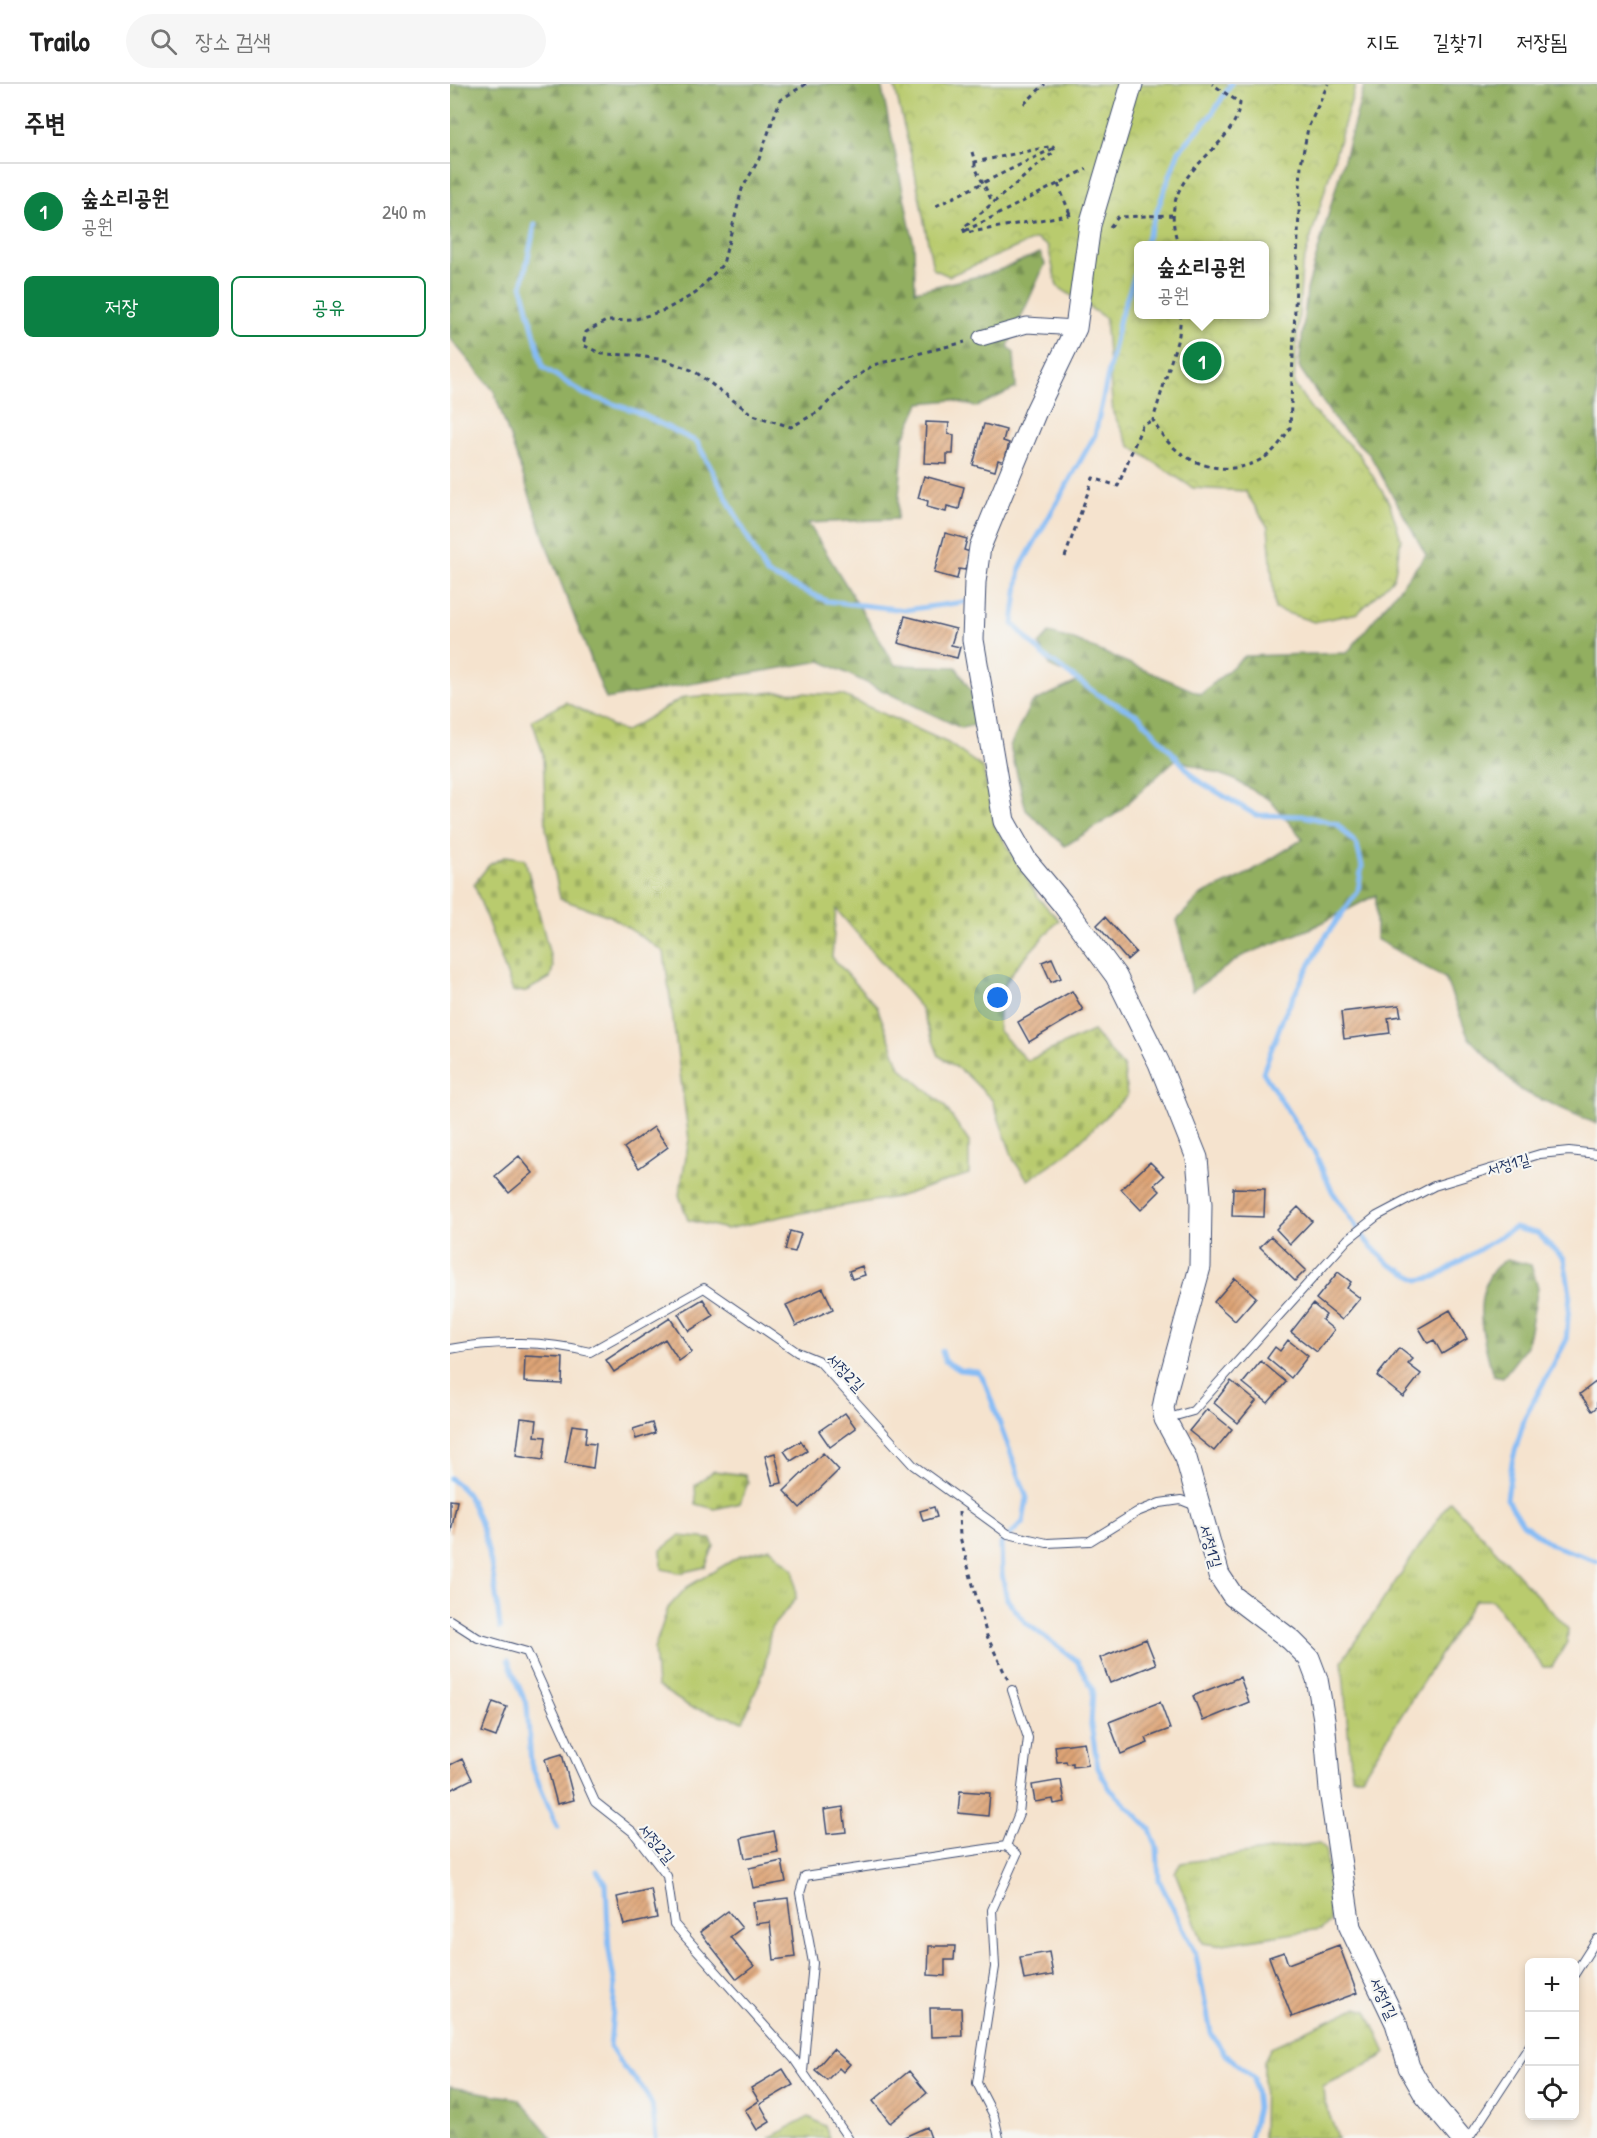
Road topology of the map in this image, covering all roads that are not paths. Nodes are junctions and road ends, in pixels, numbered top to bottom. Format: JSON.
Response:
{"nodes":[{"id":1,"x":1132,"y":84,"type":"edge"},
{"id":2,"x":1076,"y":328,"type":"junction"},
{"id":3,"x":981,"y":338,"type":"road end"},
{"id":4,"x":1597,"y":1154,"type":"edge"},
{"id":5,"x":450,"y":1349,"type":"edge"},
{"id":6,"x":1165,"y":1419,"type":"junction"},
{"id":7,"x":1200,"y":1507,"type":"junction"},
{"id":8,"x":450,"y":1620,"type":"edge"},
{"id":9,"x":1012,"y":1690,"type":"road end"},
{"id":10,"x":1006,"y":1846,"type":"junction"},
{"id":11,"x":1597,"y":1939,"type":"edge"},
{"id":12,"x":1579,"y":1968,"type":"edge"},
{"id":13,"x":1525,"y":2052,"type":"edge"},
{"id":14,"x":803,"y":2072,"type":"junction"},
{"id":15,"x":848,"y":2138,"type":"edge"},
{"id":16,"x":999,"y":2138,"type":"edge"},
{"id":17,"x":1461,"y":2138,"type":"edge"},
{"id":18,"x":1469,"y":2138,"type":"edge"}],
"edges":[{"from":1,"to":2,"type":"street"},
{"from":2,"to":3,"type":"street"},
{"from":2,"to":6,"type":"street"},
{"from":4,"to":6,"type":"lane","name":"서정1길"},
{"from":5,"to":7,"type":"lane","name":"서정2길"},
{"from":6,"to":7,"type":"street","name":"서정1길"},
{"from":7,"to":17,"type":"street","name":"서정1길"},
{"from":8,"to":14,"type":"lane","name":"서정2길"},
{"from":9,"to":10,"type":"lane"},
{"from":10,"to":14,"type":"lane"},
{"from":10,"to":16,"type":"lane"},
{"from":11,"to":12,"type":"lane"},
{"from":13,"to":18,"type":"lane"},
{"from":14,"to":15,"type":"lane","name":"서정2길"}]}
